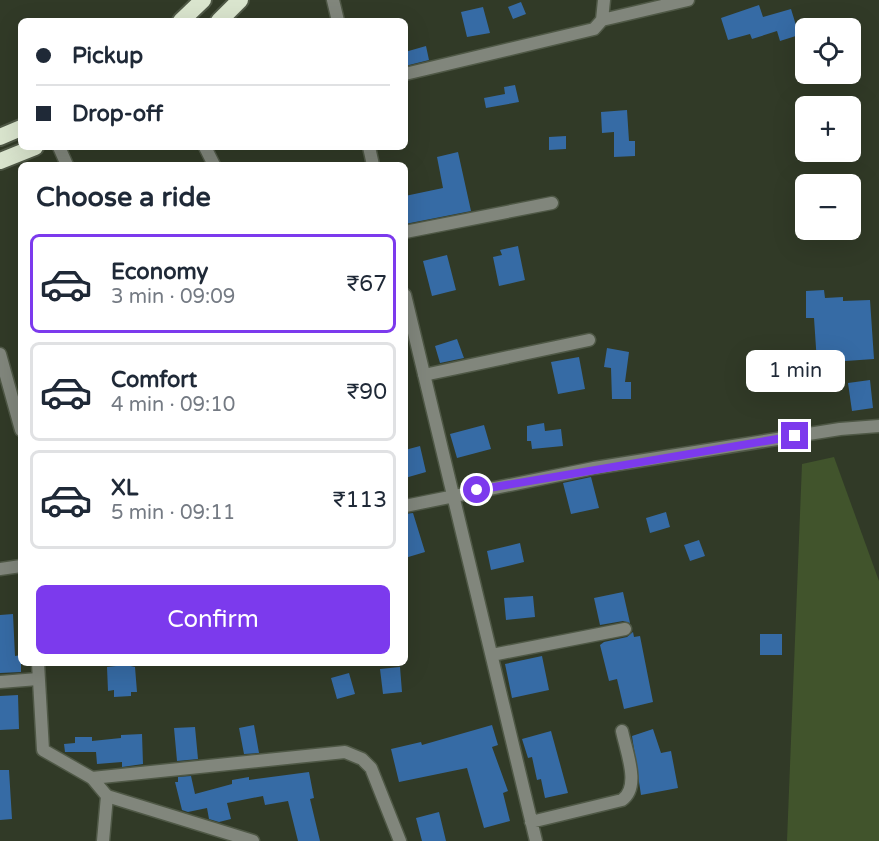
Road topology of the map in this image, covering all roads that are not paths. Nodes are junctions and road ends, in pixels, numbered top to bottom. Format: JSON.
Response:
{"nodes":[{"id":1,"x":203,"y":0,"type":"edge"},
{"id":2,"x":240,"y":0,"type":"edge"},
{"id":3,"x":333,"y":0,"type":"edge"},
{"id":4,"x":604,"y":0,"type":"edge"},
{"id":5,"x":688,"y":0,"type":"edge"},
{"id":6,"x":184,"y":18,"type":"edge"},
{"id":7,"x":222,"y":18,"type":"edge"},
{"id":8,"x":337,"y":18,"type":"edge"},
{"id":9,"x":602,"y":20,"type":"junction"},
{"id":10,"x":408,"y":73,"type":"edge"},
{"id":11,"x":18,"y":129,"type":"edge"},
{"id":12,"x":0,"y":137,"type":"edge"},
{"id":13,"x":28,"y":150,"type":"edge"},
{"id":14,"x":0,"y":161,"type":"edge"},
{"id":15,"x":552,"y":203,"type":"dead end"},
{"id":16,"x":408,"y":231,"type":"edge"},
{"id":17,"x":408,"y":308,"type":"edge"},
{"id":18,"x":589,"y":340,"type":"dead end"},
{"id":19,"x":0,"y":354,"type":"edge"},
{"id":20,"x":424,"y":375,"type":"junction"},
{"id":21,"x":18,"y":419,"type":"edge"},
{"id":22,"x":879,"y":426,"type":"edge"},
{"id":23,"x":454,"y":494,"type":"junction"},
{"id":24,"x":408,"y":505,"type":"edge"},
{"id":25,"x":18,"y":566,"type":"edge"},
{"id":26,"x":0,"y":569,"type":"edge"},
{"id":27,"x":625,"y":629,"type":"dead end"},
{"id":28,"x":492,"y":655,"type":"junction"},
{"id":29,"x":38,"y":666,"type":"edge"},
{"id":30,"x":38,"y":679,"type":"junction"},
{"id":31,"x":0,"y":682,"type":"edge"},
{"id":32,"x":622,"y":731,"type":"dead end"},
{"id":33,"x":92,"y":778,"type":"junction"},
{"id":34,"x":107,"y":796,"type":"junction"},
{"id":35,"x":531,"y":822,"type":"junction"},
{"id":36,"x":103,"y":841,"type":"edge"},
{"id":37,"x":253,"y":841,"type":"edge"},
{"id":38,"x":400,"y":841,"type":"edge"},
{"id":39,"x":536,"y":841,"type":"edge"}],
"edges":[{"from":1,"to":6,"type":"highway"},
{"from":2,"to":7,"type":"highway"},
{"from":3,"to":8,"type":"street"},
{"from":4,"to":9,"type":"street"},
{"from":5,"to":9,"type":"street"},
{"from":9,"to":10,"type":"street"},
{"from":11,"to":12,"type":"highway"},
{"from":13,"to":14,"type":"highway"},
{"from":15,"to":16,"type":"street"},
{"from":17,"to":20,"type":"street"},
{"from":18,"to":20,"type":"street"},
{"from":19,"to":21,"type":"street"},
{"from":20,"to":23,"type":"street"},
{"from":22,"to":23,"type":"street"},
{"from":23,"to":24,"type":"street"},
{"from":23,"to":28,"type":"street"},
{"from":25,"to":26,"type":"street"},
{"from":27,"to":28,"type":"street"},
{"from":28,"to":35,"type":"street"},
{"from":29,"to":30,"type":"street"},
{"from":30,"to":31,"type":"street"},
{"from":30,"to":33,"type":"street"},
{"from":32,"to":35,"type":"street"},
{"from":33,"to":34,"type":"street"},
{"from":33,"to":38,"type":"street"},
{"from":34,"to":36,"type":"street"},
{"from":34,"to":37,"type":"street"},
{"from":35,"to":39,"type":"street"}]}
